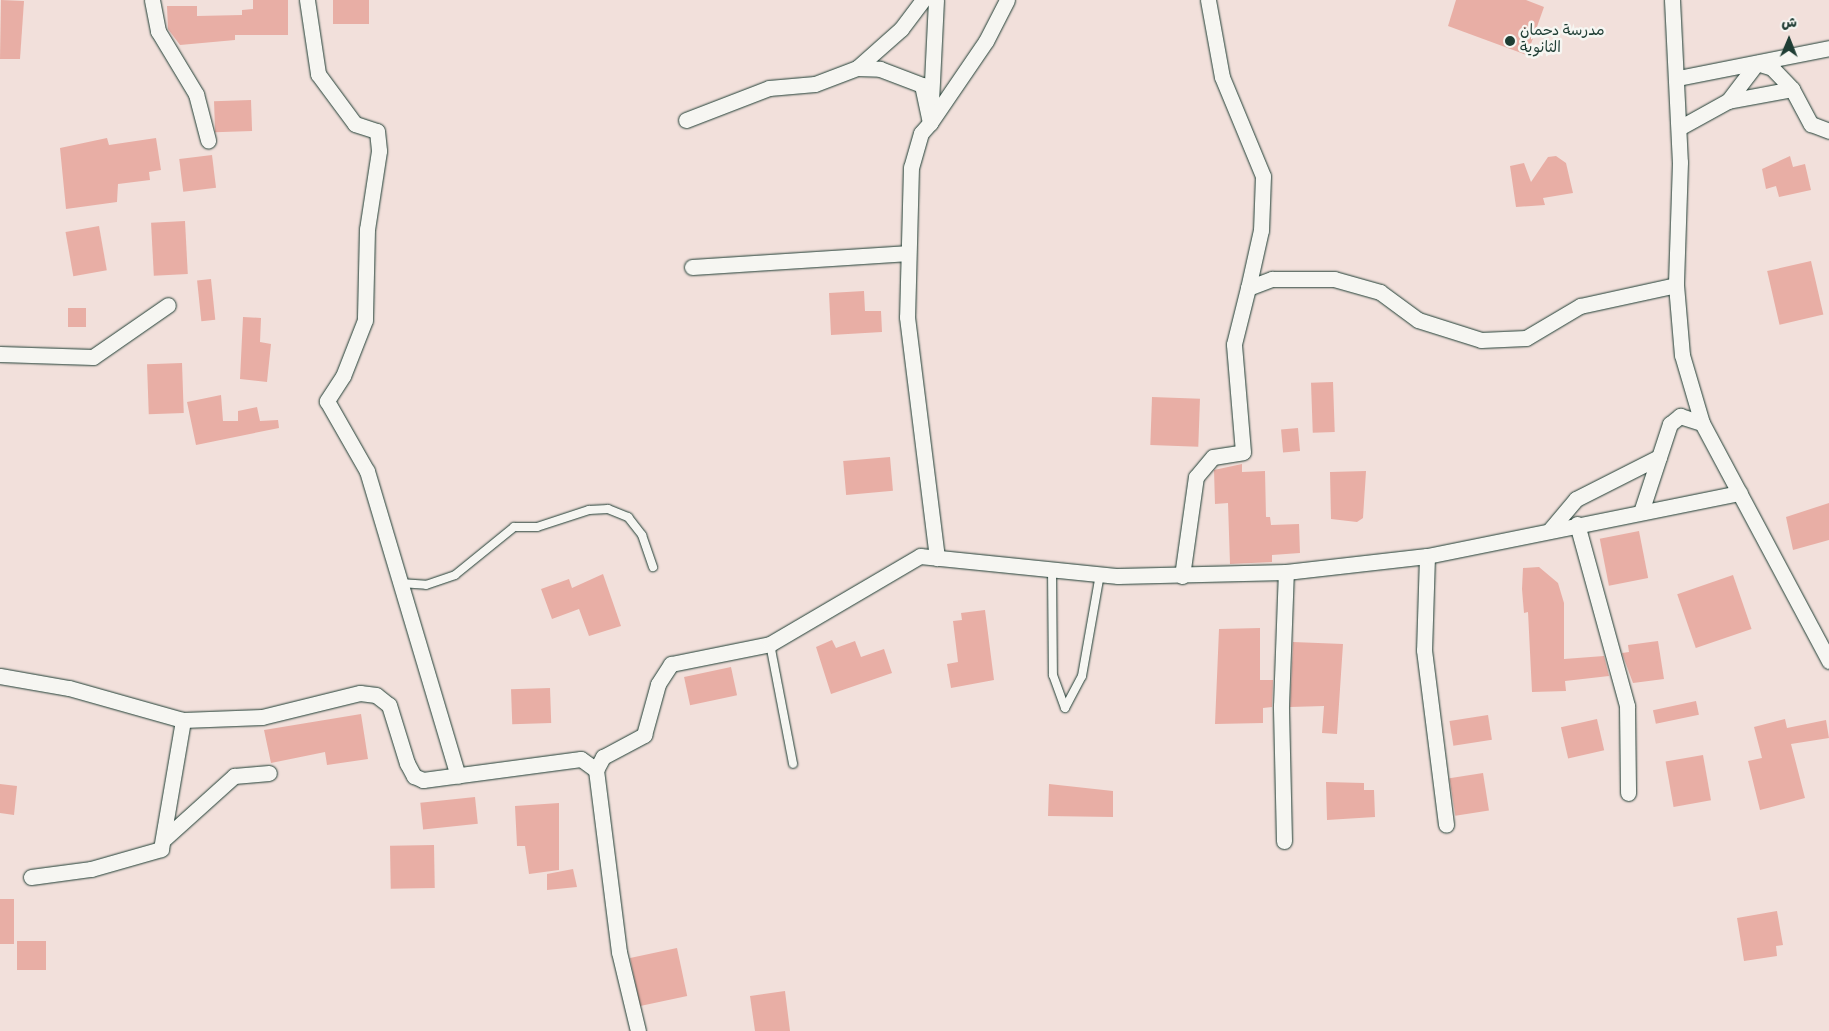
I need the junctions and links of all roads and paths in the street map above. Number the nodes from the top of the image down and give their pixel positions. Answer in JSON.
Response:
{"nodes":[{"id":1,"x":152,"y":0,"type":"edge"},
{"id":2,"x":307,"y":0,"type":"edge"},
{"id":3,"x":923,"y":0,"type":"edge"},
{"id":4,"x":936,"y":0,"type":"edge"},
{"id":5,"x":1007,"y":0,"type":"edge"},
{"id":6,"x":1208,"y":0,"type":"edge"},
{"id":7,"x":1672,"y":0,"type":"edge"},
{"id":8,"x":1829,"y":48,"type":"edge"},
{"id":9,"x":1757,"y":63,"type":"junction"},
{"id":10,"x":858,"y":68,"type":"junction"},
{"id":11,"x":1678,"y":78,"type":"junction"},
{"id":12,"x":1792,"y":88,"type":"junction"},
{"id":13,"x":1728,"y":100,"type":"junction"},
{"id":14,"x":686,"y":120,"type":"dead end"},
{"id":15,"x":930,"y":123,"type":"junction"},
{"id":16,"x":1679,"y":128,"type":"junction"},
{"id":17,"x":1829,"y":131,"type":"edge"},
{"id":18,"x":208,"y":140,"type":"dead end"},
{"id":19,"x":906,"y":253,"type":"junction"},
{"id":20,"x":692,"y":267,"type":"dead end"},
{"id":21,"x":1676,"y":285,"type":"junction"},
{"id":22,"x":1248,"y":288,"type":"junction"},
{"id":23,"x":168,"y":305,"type":"dead end"},
{"id":24,"x":0,"y":354,"type":"edge"},
{"id":25,"x":1702,"y":423,"type":"junction"},
{"id":26,"x":1659,"y":458,"type":"junction"},
{"id":27,"x":1740,"y":493,"type":"junction"},
{"id":28,"x":1640,"y":512,"type":"junction"},
{"id":29,"x":1577,"y":524,"type":"junction"},
{"id":30,"x":1549,"y":531,"type":"junction"},
{"id":31,"x":1427,"y":556,"type":"junction"},
{"id":32,"x":937,"y":558,"type":"junction"},
{"id":33,"x":653,"y":567,"type":"dead end"},
{"id":34,"x":1052,"y":569,"type":"junction"},
{"id":35,"x":1286,"y":572,"type":"junction"},
{"id":36,"x":1100,"y":574,"type":"junction"},
{"id":37,"x":1182,"y":576,"type":"junction"},
{"id":38,"x":400,"y":584,"type":"junction"},
{"id":39,"x":770,"y":644,"type":"junction"},
{"id":40,"x":1829,"y":661,"type":"edge"},
{"id":41,"x":0,"y":676,"type":"edge"},
{"id":42,"x":183,"y":720,"type":"junction"},
{"id":43,"x":793,"y":764,"type":"dead end"},
{"id":44,"x":596,"y":770,"type":"junction"},
{"id":45,"x":269,"y":773,"type":"dead end"},
{"id":46,"x":458,"y":776,"type":"junction"},
{"id":47,"x":1628,"y":793,"type":"dead end"},
{"id":48,"x":1446,"y":825,"type":"dead end"},
{"id":49,"x":163,"y":840,"type":"junction"},
{"id":50,"x":1284,"y":841,"type":"dead end"},
{"id":51,"x":31,"y":877,"type":"dead end"},
{"id":52,"x":638,"y":1031,"type":"edge"}],
"edges":[{"from":1,"to":18,"type":"street"},
{"from":2,"to":38,"type":"street"},
{"from":3,"to":10,"type":"street"},
{"from":4,"to":15,"type":"street"},
{"from":5,"to":15,"type":"street"},
{"from":6,"to":22,"type":"street"},
{"from":7,"to":11,"type":"street"},
{"from":8,"to":9,"type":"street"},
{"from":9,"to":11,"type":"street"},
{"from":9,"to":12,"type":"street"},
{"from":9,"to":13,"type":"street"},
{"from":10,"to":14,"type":"street"},
{"from":10,"to":15,"type":"street"},
{"from":11,"to":16,"type":"street"},
{"from":12,"to":13,"type":"street"},
{"from":12,"to":17,"type":"street"},
{"from":13,"to":16,"type":"street"},
{"from":15,"to":19,"type":"street"},
{"from":16,"to":21,"type":"street"},
{"from":19,"to":20,"type":"street"},
{"from":19,"to":32,"type":"street"},
{"from":21,"to":22,"type":"street"},
{"from":21,"to":25,"type":"street"},
{"from":22,"to":37,"type":"street"},
{"from":23,"to":24,"type":"street"},
{"from":25,"to":26,"type":"street"},
{"from":25,"to":27,"type":"street"},
{"from":26,"to":28,"type":"street"},
{"from":26,"to":30,"type":"street"},
{"from":27,"to":28,"type":"street"},
{"from":27,"to":40,"type":"street"},
{"from":28,"to":29,"type":"street"},
{"from":29,"to":30,"type":"street"},
{"from":29,"to":47,"type":"street"},
{"from":30,"to":31,"type":"street"},
{"from":31,"to":35,"type":"street"},
{"from":31,"to":48,"type":"street"},
{"from":32,"to":34,"type":"street"},
{"from":32,"to":39,"type":"street"},
{"from":33,"to":38,"type":"lane"},
{"from":34,"to":36,"type":"street"},
{"from":34,"to":36,"type":"lane"},
{"from":35,"to":37,"type":"street"},
{"from":35,"to":50,"type":"street"},
{"from":36,"to":37,"type":"street"},
{"from":38,"to":46,"type":"street"},
{"from":39,"to":43,"type":"lane"},
{"from":39,"to":44,"type":"street"},
{"from":41,"to":42,"type":"street"},
{"from":42,"to":46,"type":"street"},
{"from":42,"to":49,"type":"street"},
{"from":44,"to":46,"type":"street"},
{"from":44,"to":52,"type":"street"},
{"from":45,"to":49,"type":"street"},
{"from":49,"to":51,"type":"street"}]}
